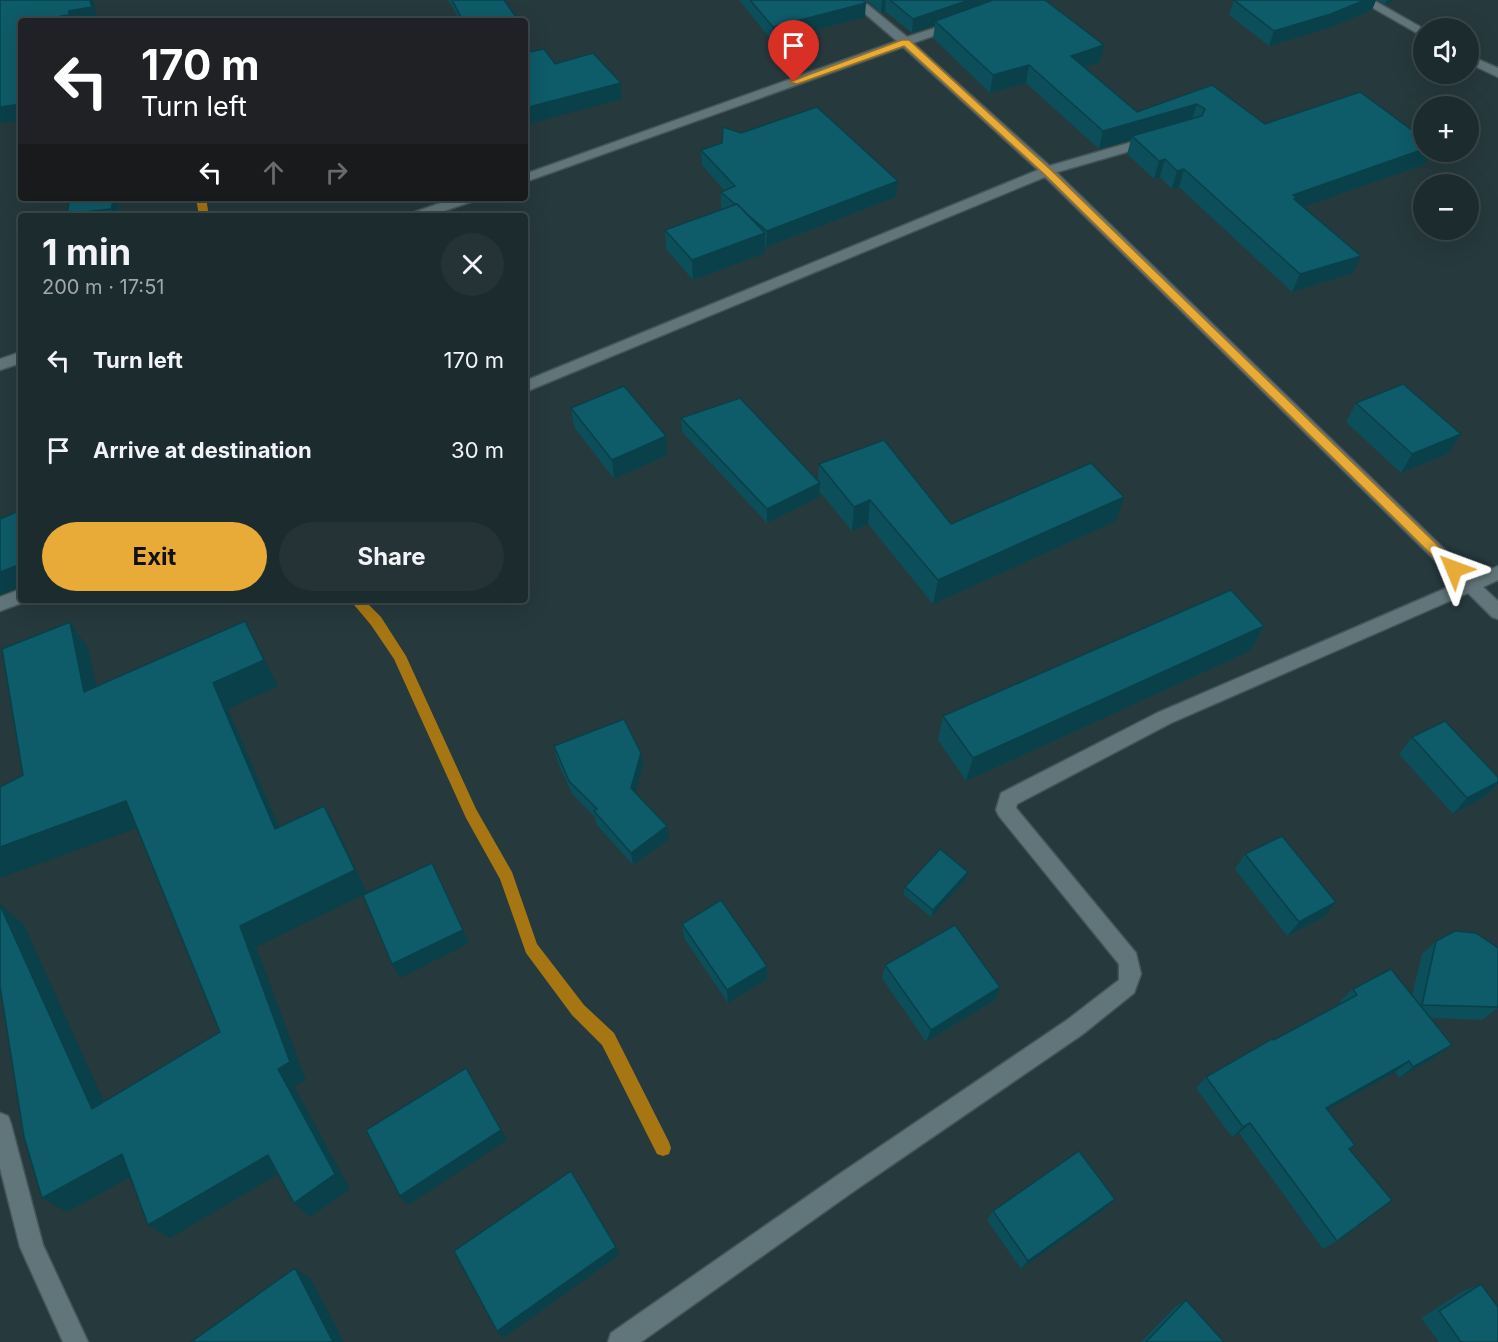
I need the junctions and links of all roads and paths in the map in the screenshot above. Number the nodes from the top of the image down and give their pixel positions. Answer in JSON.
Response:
{"nodes":[{"id":1,"x":855,"y":0,"type":"edge"},
{"id":2,"x":1365,"y":0,"type":"edge"},
{"id":3,"x":971,"y":19,"type":"edge"},
{"id":4,"x":1413,"y":28,"type":"edge"},
{"id":5,"x":905,"y":42,"type":"junction"},
{"id":6,"x":1479,"y":63,"type":"edge"},
{"id":7,"x":1498,"y":73,"type":"edge"},
{"id":8,"x":1169,"y":135,"type":"edge"},
{"id":9,"x":1047,"y":171,"type":"junction"},
{"id":10,"x":528,"y":177,"type":"edge"},
{"id":11,"x":460,"y":201,"type":"edge"},
{"id":12,"x":426,"y":213,"type":"edge"},
{"id":13,"x":18,"y":358,"type":"edge"},
{"id":14,"x":0,"y":365,"type":"edge"},
{"id":15,"x":528,"y":386,"type":"edge"},
{"id":16,"x":1498,"y":573,"type":"edge"},
{"id":17,"x":1471,"y":585,"type":"junction"},
{"id":18,"x":18,"y":597,"type":"edge"},
{"id":19,"x":0,"y":604,"type":"edge"},
{"id":20,"x":1498,"y":612,"type":"edge"},
{"id":21,"x":0,"y":1124,"type":"edge"},
{"id":22,"x":76,"y":1342,"type":"edge"},
{"id":23,"x":620,"y":1342,"type":"edge"}],
"edges":[{"from":1,"to":5,"type":"street"},
{"from":2,"to":4,"type":"street"},
{"from":3,"to":5,"type":"street"},
{"from":5,"to":9,"type":"street"},
{"from":5,"to":10,"type":"street"},
{"from":6,"to":7,"type":"street"},
{"from":8,"to":9,"type":"street"},
{"from":9,"to":15,"type":"street"},
{"from":9,"to":17,"type":"street"},
{"from":11,"to":12,"type":"street"},
{"from":13,"to":14,"type":"street"},
{"from":16,"to":17,"type":"street"},
{"from":17,"to":20,"type":"street"},
{"from":17,"to":23,"type":"street"},
{"from":18,"to":19,"type":"street"},
{"from":21,"to":22,"type":"street"}]}
